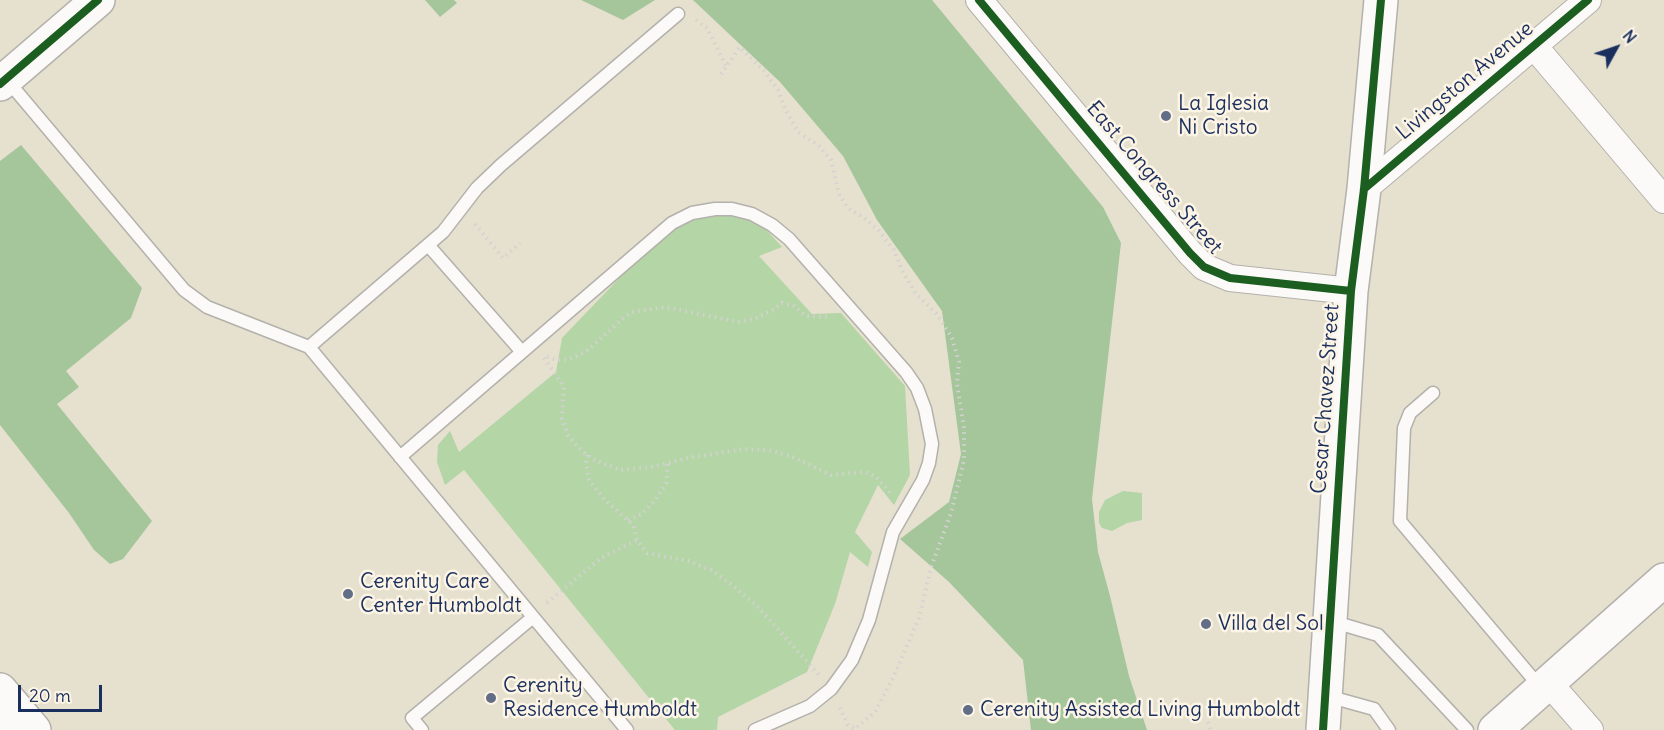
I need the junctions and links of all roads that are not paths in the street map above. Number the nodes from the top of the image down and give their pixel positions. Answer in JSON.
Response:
{"nodes":[{"id":1,"x":98,"y":0,"type":"edge"},
{"id":2,"x":979,"y":0,"type":"edge"},
{"id":3,"x":1381,"y":0,"type":"edge"},
{"id":4,"x":1588,"y":0,"type":"edge"},
{"id":5,"x":678,"y":14,"type":"dead end"},
{"id":6,"x":1534,"y":46,"type":"junction"},
{"id":7,"x":2,"y":78,"type":"edge"},
{"id":8,"x":1364,"y":189,"type":"junction"},
{"id":9,"x":1664,"y":200,"type":"edge"},
{"id":10,"x":428,"y":246,"type":"junction"},
{"id":11,"x":1351,"y":291,"type":"junction"},
{"id":12,"x":309,"y":347,"type":"junction"},
{"id":13,"x":522,"y":352,"type":"junction"},
{"id":14,"x":1433,"y":393,"type":"dead end"},
{"id":15,"x":400,"y":458,"type":"junction"},
{"id":16,"x":1664,"y":580,"type":"edge"},
{"id":17,"x":531,"y":618,"type":"junction"},
{"id":18,"x":1330,"y":621,"type":"junction"},
{"id":19,"x":1545,"y":686,"type":"junction"},
{"id":20,"x":1325,"y":696,"type":"junction"},
{"id":21,"x":422,"y":730,"type":"edge"},
{"id":22,"x":627,"y":730,"type":"edge"},
{"id":23,"x":754,"y":730,"type":"edge"},
{"id":24,"x":1323,"y":730,"type":"edge"},
{"id":25,"x":1389,"y":730,"type":"edge"},
{"id":26,"x":1467,"y":730,"type":"edge"},
{"id":27,"x":1495,"y":730,"type":"edge"},
{"id":28,"x":1590,"y":730,"type":"edge"}],
"edges":[{"from":1,"to":7,"type":"main road"},
{"from":2,"to":11,"type":"street","name":"East Congress Street"},
{"from":3,"to":8,"type":"main road","name":"Cesar Chavez Street"},
{"from":4,"to":6,"type":"street","name":"Livingston Avenue"},
{"from":5,"to":10,"type":"lane"},
{"from":6,"to":8,"type":"street","name":"Livingston Avenue"},
{"from":6,"to":9,"type":"street"},
{"from":7,"to":12,"type":"lane"},
{"from":8,"to":11,"type":"main road","name":"Cesar Chavez Street"},
{"from":10,"to":12,"type":"lane"},
{"from":10,"to":13,"type":"lane"},
{"from":11,"to":18,"type":"main road","name":"Cesar Chavez Street"},
{"from":12,"to":15,"type":"lane"},
{"from":13,"to":15,"type":"lane"},
{"from":13,"to":23,"type":"lane"},
{"from":14,"to":19,"type":"lane"},
{"from":15,"to":17,"type":"lane"},
{"from":16,"to":19,"type":"main road"},
{"from":17,"to":21,"type":"lane"},
{"from":17,"to":22,"type":"lane"},
{"from":18,"to":20,"type":"main road","name":"Cesar Chavez Street"},
{"from":18,"to":26,"type":"lane"},
{"from":19,"to":27,"type":"main road"},
{"from":19,"to":28,"type":"street"},
{"from":20,"to":24,"type":"main road","name":"Cesar Chavez Street"},
{"from":20,"to":25,"type":"lane"}]}
